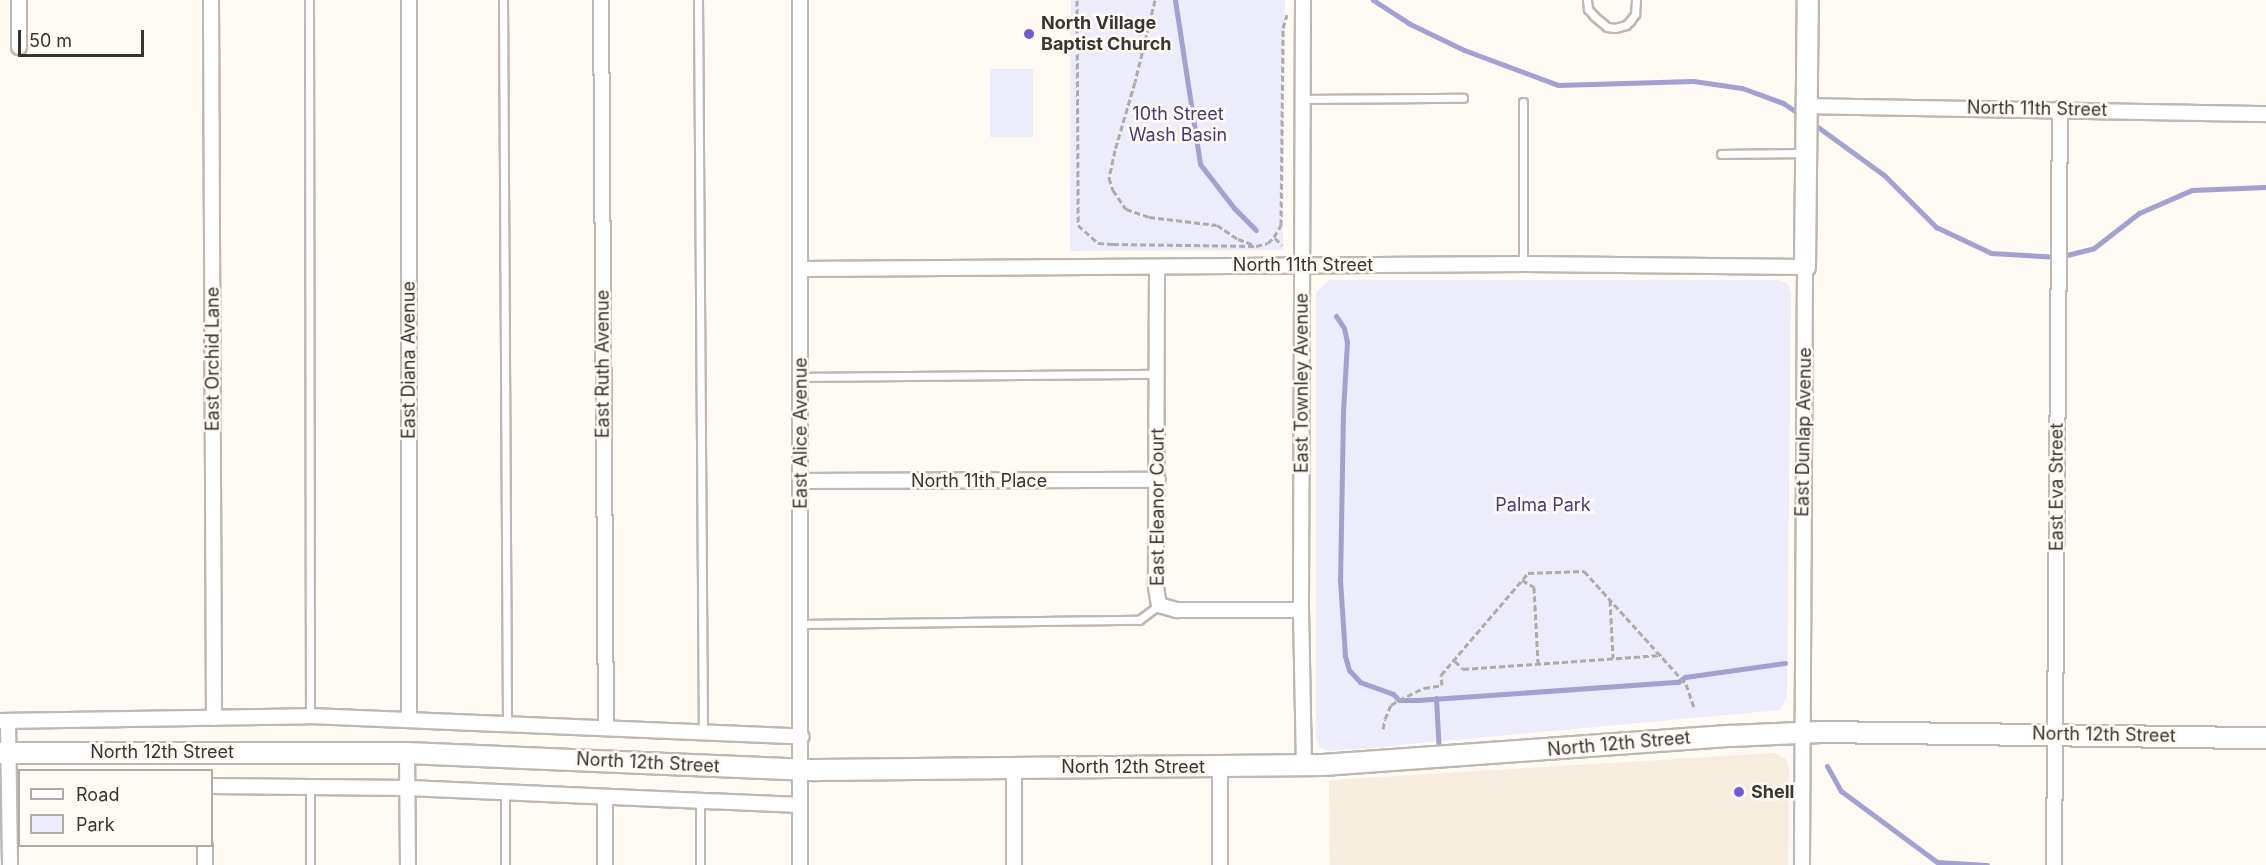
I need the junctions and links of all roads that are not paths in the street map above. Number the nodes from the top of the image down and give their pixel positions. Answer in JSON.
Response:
{"nodes":[{"id":1,"x":19,"y":0,"type":"edge"},
{"id":2,"x":211,"y":0,"type":"edge"},
{"id":3,"x":309,"y":0,"type":"edge"},
{"id":4,"x":409,"y":0,"type":"edge"},
{"id":5,"x":503,"y":0,"type":"edge"},
{"id":6,"x":601,"y":0,"type":"edge"},
{"id":7,"x":698,"y":0,"type":"edge"},
{"id":8,"x":800,"y":0,"type":"edge"},
{"id":9,"x":1303,"y":0,"type":"edge"},
{"id":10,"x":1587,"y":0,"type":"edge"},
{"id":11,"x":1636,"y":0,"type":"edge"},
{"id":12,"x":1808,"y":0,"type":"edge"},
{"id":13,"x":19,"y":47,"type":"dead end"},
{"id":14,"x":1463,"y":98,"type":"dead end"},
{"id":15,"x":1304,"y":99,"type":"junction"},
{"id":16,"x":1523,"y":102,"type":"dead end"},
{"id":17,"x":1808,"y":106,"type":"junction"},
{"id":18,"x":2060,"y":110,"type":"junction"},
{"id":19,"x":2266,"y":114,"type":"edge"},
{"id":20,"x":1807,"y":153,"type":"junction"},
{"id":21,"x":1721,"y":154,"type":"dead end"},
{"id":22,"x":1523,"y":264,"type":"junction"},
{"id":23,"x":1302,"y":265,"type":"junction"},
{"id":24,"x":1156,"y":267,"type":"junction"},
{"id":25,"x":1805,"y":267,"type":"junction"},
{"id":26,"x":800,"y":269,"type":"junction"},
{"id":27,"x":1158,"y":374,"type":"junction"},
{"id":28,"x":800,"y":378,"type":"junction"},
{"id":29,"x":1158,"y":480,"type":"junction"},
{"id":30,"x":801,"y":481,"type":"junction"},
{"id":31,"x":1159,"y":605,"type":"junction"},
{"id":32,"x":1301,"y":610,"type":"junction"},
{"id":33,"x":801,"y":624,"type":"junction"},
{"id":34,"x":310,"y":716,"type":"junction"},
{"id":35,"x":214,"y":717,"type":"junction"},
{"id":36,"x":409,"y":720,"type":"junction"},
{"id":37,"x":4,"y":721,"type":"edge"},
{"id":38,"x":507,"y":724,"type":"junction"},
{"id":39,"x":606,"y":727,"type":"junction"},
{"id":40,"x":703,"y":733,"type":"junction"},
{"id":41,"x":1802,"y":733,"type":"junction"},
{"id":42,"x":2055,"y":734,"type":"junction"},
{"id":43,"x":801,"y":737,"type":"junction"},
{"id":44,"x":2266,"y":738,"type":"edge"},
{"id":45,"x":4,"y":753,"type":"edge"},
{"id":46,"x":407,"y":753,"type":"junction"},
{"id":47,"x":1304,"y":765,"type":"junction"},
{"id":48,"x":1014,"y":767,"type":"junction"},
{"id":49,"x":1220,"y":767,"type":"junction"},
{"id":50,"x":801,"y":770,"type":"junction"},
{"id":51,"x":310,"y":785,"type":"junction"},
{"id":52,"x":213,"y":786,"type":"edge"},
{"id":53,"x":10,"y":788,"type":"edge"},
{"id":54,"x":408,"y":788,"type":"junction"},
{"id":55,"x":505,"y":792,"type":"junction"},
{"id":56,"x":604,"y":796,"type":"junction"},
{"id":57,"x":700,"y":800,"type":"junction"},
{"id":58,"x":800,"y":805,"type":"junction"},
{"id":59,"x":205,"y":847,"type":"edge"},
{"id":60,"x":10,"y":865,"type":"edge"},
{"id":61,"x":206,"y":865,"type":"edge"},
{"id":62,"x":310,"y":865,"type":"edge"},
{"id":63,"x":408,"y":865,"type":"edge"},
{"id":64,"x":505,"y":865,"type":"edge"},
{"id":65,"x":605,"y":865,"type":"edge"},
{"id":66,"x":700,"y":865,"type":"edge"},
{"id":67,"x":800,"y":865,"type":"edge"},
{"id":68,"x":1014,"y":865,"type":"edge"},
{"id":69,"x":1220,"y":865,"type":"edge"},
{"id":70,"x":1802,"y":865,"type":"edge"},
{"id":71,"x":2054,"y":865,"type":"edge"}],
"edges":[{"from":1,"to":13,"type":"street"},
{"from":2,"to":35,"type":"street","name":"East Orchid Lane"},
{"from":3,"to":34,"type":"lane"},
{"from":4,"to":36,"type":"street","name":"East Diana Avenue"},
{"from":5,"to":38,"type":"lane"},
{"from":6,"to":39,"type":"street","name":"East Ruth Avenue"},
{"from":7,"to":40,"type":"lane"},
{"from":8,"to":26,"type":"street","name":"East Alice Avenue"},
{"from":9,"to":15,"type":"street","name":"East Townley Avenue"},
{"from":10,"to":11,"type":"lane"},
{"from":12,"to":17,"type":"street","name":"East Dunlap Avenue"},
{"from":14,"to":15,"type":"lane"},
{"from":15,"to":23,"type":"street","name":"East Townley Avenue"},
{"from":16,"to":22,"type":"lane"},
{"from":17,"to":18,"type":"street","name":"North 11th Street"},
{"from":17,"to":20,"type":"street","name":"East Dunlap Avenue"},
{"from":18,"to":19,"type":"street","name":"North 11th Street"},
{"from":18,"to":42,"type":"street","name":"East Eva Street"},
{"from":20,"to":21,"type":"lane"},
{"from":20,"to":25,"type":"street","name":"East Dunlap Avenue"},
{"from":22,"to":23,"type":"street","name":"North 11th Street"},
{"from":22,"to":25,"type":"street","name":"North 11th Street"},
{"from":23,"to":24,"type":"street","name":"North 11th Street"},
{"from":23,"to":32,"type":"street","name":"East Townley Avenue"},
{"from":24,"to":26,"type":"street","name":"North 11th Street"},
{"from":24,"to":27,"type":"street","name":"East Eleanor Court"},
{"from":25,"to":41,"type":"street","name":"East Dunlap Avenue"},
{"from":26,"to":28,"type":"street","name":"East Alice Avenue"},
{"from":27,"to":28,"type":"lane"},
{"from":27,"to":29,"type":"street","name":"East Eleanor Court"},
{"from":28,"to":30,"type":"street","name":"East Alice Avenue"},
{"from":29,"to":30,"type":"street","name":"North 11th Place"},
{"from":29,"to":31,"type":"street","name":"East Eleanor Court"},
{"from":30,"to":33,"type":"street","name":"East Alice Avenue"},
{"from":31,"to":32,"type":"street","name":"East Eleanor Court"},
{"from":31,"to":33,"type":"lane"},
{"from":32,"to":47,"type":"street","name":"East Townley Avenue"},
{"from":33,"to":43,"type":"street","name":"East Alice Avenue"},
{"from":34,"to":35,"type":"street","name":"North 12th Street"},
{"from":34,"to":36,"type":"street","name":"North 12th Street"},
{"from":35,"to":37,"type":"street","name":"North 12th Street"},
{"from":36,"to":38,"type":"street","name":"North 12th Street"},
{"from":37,"to":45,"type":"street"},
{"from":38,"to":39,"type":"street","name":"North 12th Street"},
{"from":39,"to":40,"type":"street","name":"North 12th Street"},
{"from":40,"to":43,"type":"street","name":"North 12th Street"},
{"from":41,"to":42,"type":"street","name":"North 12th Street"},
{"from":41,"to":47,"type":"street","name":"North 12th Street"},
{"from":41,"to":70,"type":"street","name":"East Dunlap Avenue"},
{"from":42,"to":44,"type":"street","name":"North 12th Street"},
{"from":42,"to":71,"type":"street","name":"East Eva Street"},
{"from":43,"to":50,"type":"street","name":"East Alice Avenue"},
{"from":45,"to":46,"type":"street","name":"North 12th Street"},
{"from":45,"to":53,"type":"street"},
{"from":46,"to":50,"type":"street","name":"North 12th Street"},
{"from":46,"to":54,"type":"street"},
{"from":47,"to":49,"type":"street","name":"North 12th Street"},
{"from":48,"to":49,"type":"street","name":"North 12th Street"},
{"from":48,"to":50,"type":"street","name":"North 12th Street"},
{"from":48,"to":68,"type":"street"},
{"from":49,"to":69,"type":"street"},
{"from":50,"to":58,"type":"street","name":"East Alice Avenue"},
{"from":51,"to":52,"type":"street","name":"North 12th Street"},
{"from":51,"to":54,"type":"street","name":"North 12th Street"},
{"from":51,"to":62,"type":"lane"},
{"from":53,"to":60,"type":"street"},
{"from":54,"to":55,"type":"street","name":"North 12th Street"},
{"from":54,"to":63,"type":"street"},
{"from":55,"to":56,"type":"street","name":"North 12th Street"},
{"from":55,"to":64,"type":"lane"},
{"from":56,"to":57,"type":"street","name":"North 12th Street"},
{"from":56,"to":65,"type":"street"},
{"from":57,"to":58,"type":"street","name":"North 12th Street"},
{"from":57,"to":66,"type":"lane"},
{"from":58,"to":67,"type":"street","name":"East Alice Avenue"},
{"from":59,"to":61,"type":"street"}]}
